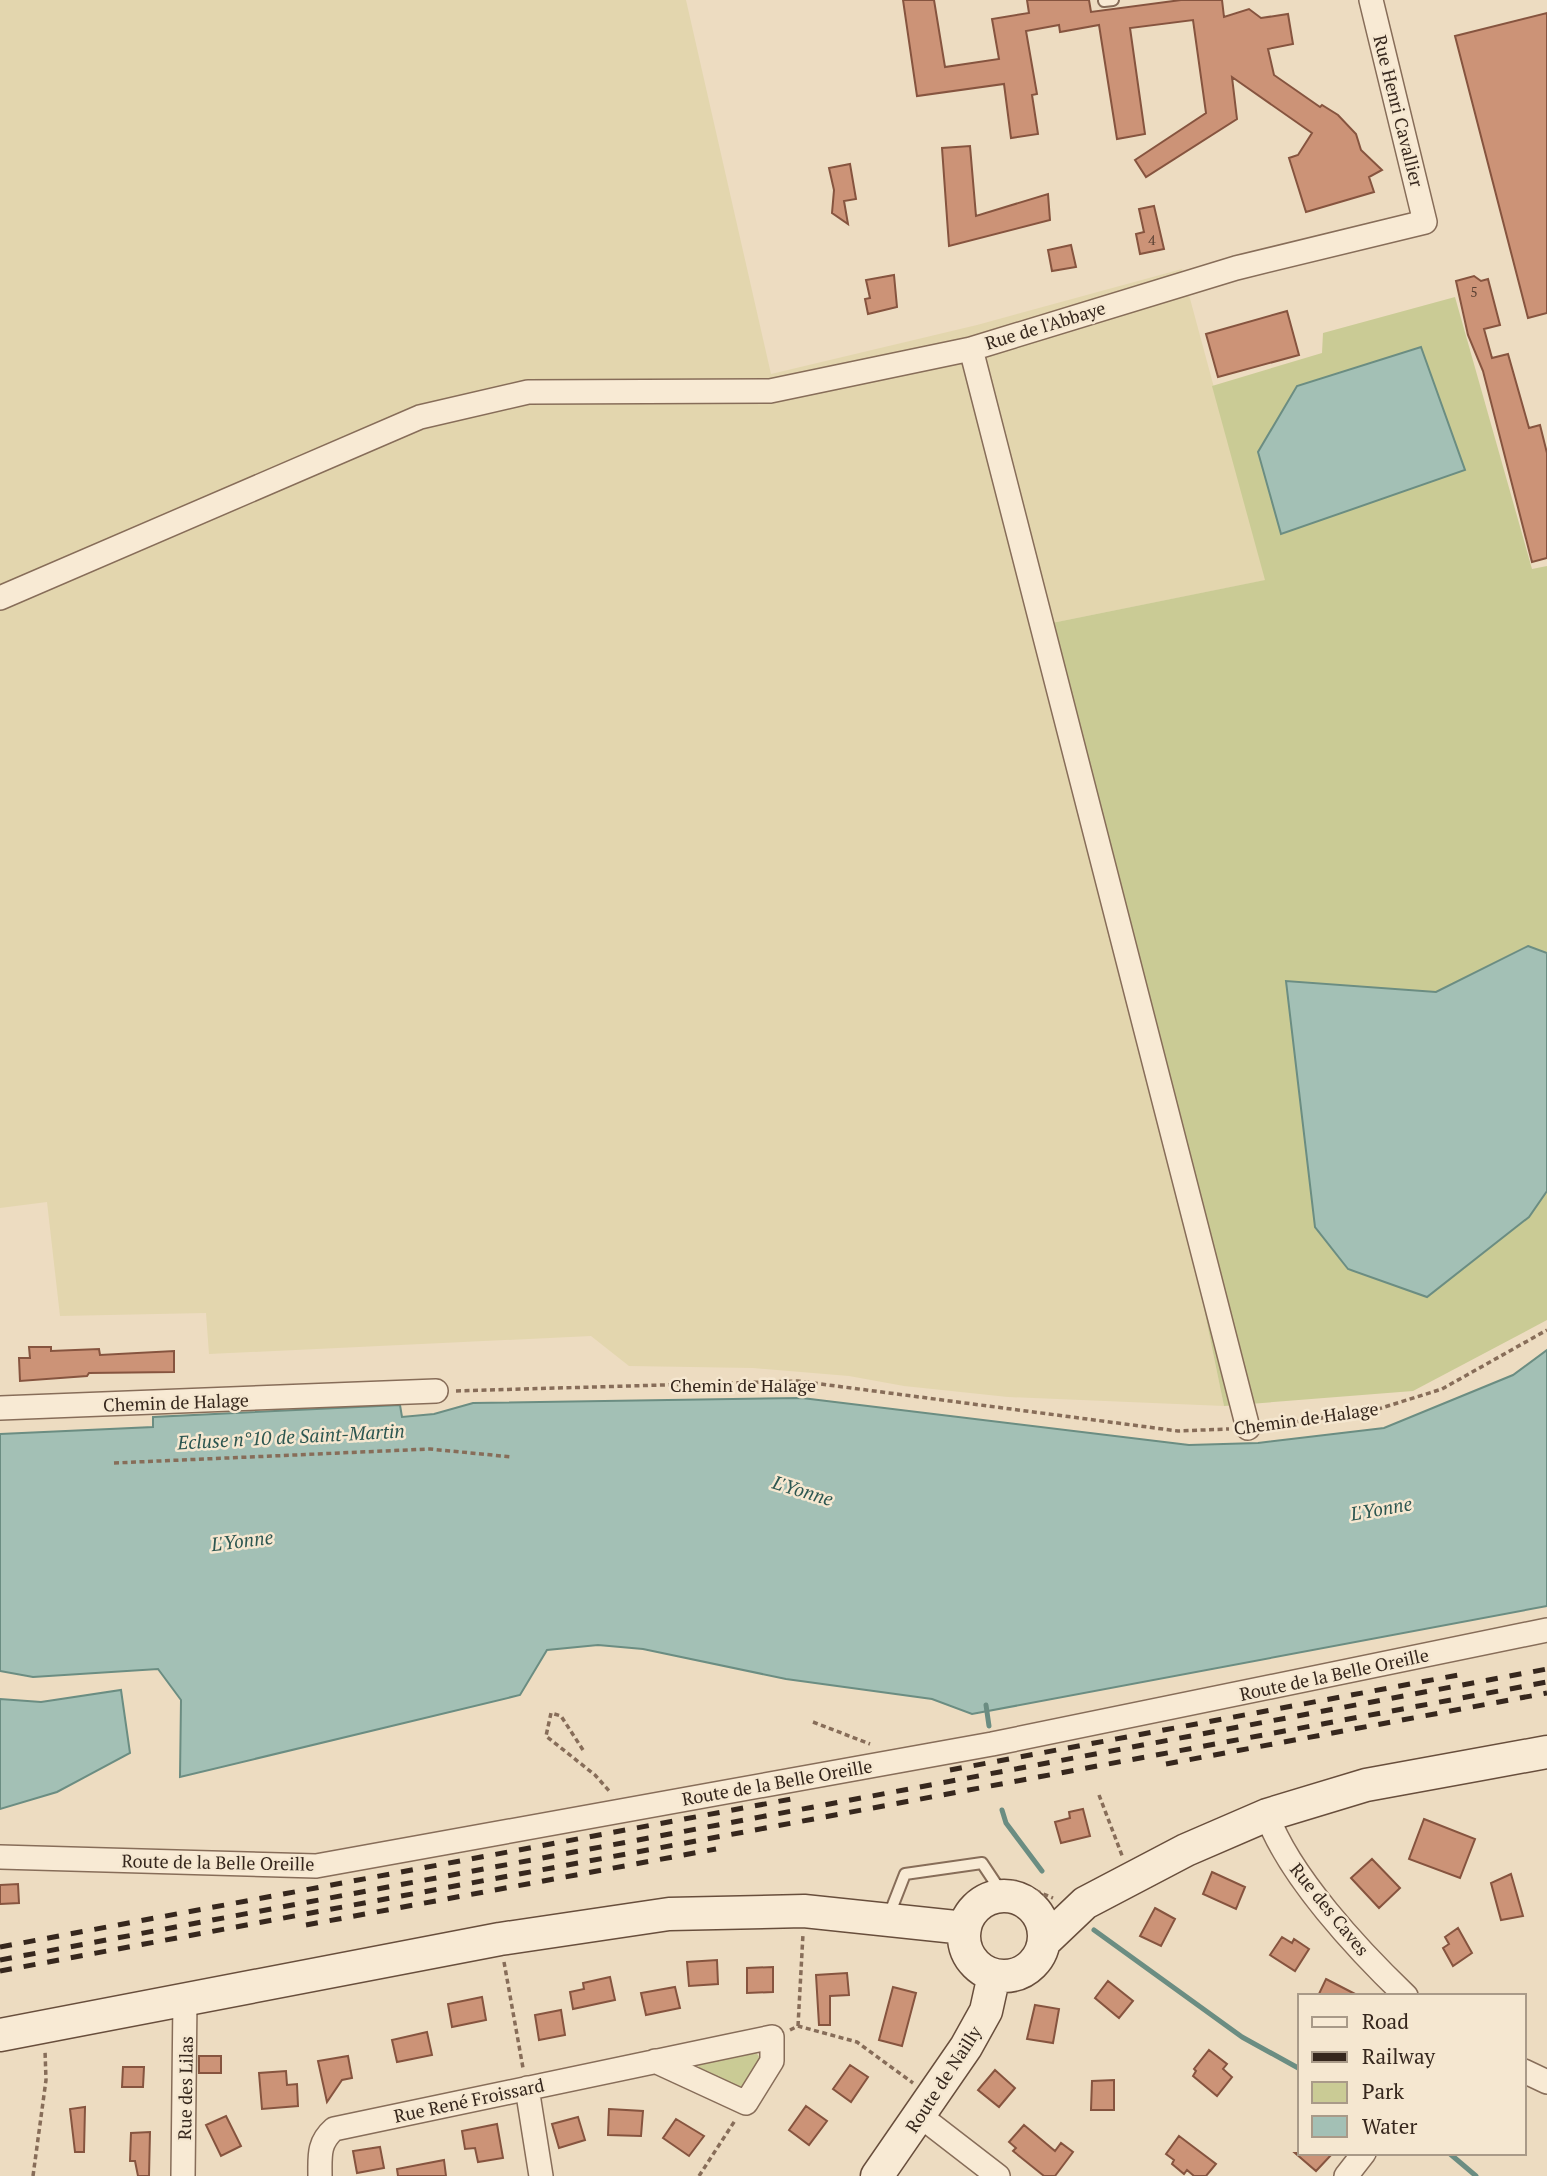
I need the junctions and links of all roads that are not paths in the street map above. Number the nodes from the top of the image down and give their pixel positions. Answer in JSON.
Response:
{"nodes":[{"id":1,"x":1371,"y":0,"type":"edge"},
{"id":2,"x":1424,"y":222,"type":"joint"},
{"id":3,"x":971,"y":349,"type":"junction"},
{"id":4,"x":0,"y":598,"type":"edge"},
{"id":5,"x":436,"y":1391,"type":"road end"},
{"id":6,"x":0,"y":1408,"type":"edge"},
{"id":7,"x":1248,"y":1428,"type":"road end"},
{"id":8,"x":1547,"y":1630,"type":"edge"},
{"id":9,"x":1547,"y":1752,"type":"edge"},
{"id":10,"x":1266,"y":1815,"type":"junction"},
{"id":11,"x":0,"y":1857,"type":"edge"},
{"id":12,"x":1017,"y":1901,"type":"junction"},
{"id":13,"x":1085,"y":1903,"type":"junction"},
{"id":14,"x":887,"y":1918,"type":"junction"},
{"id":15,"x":965,"y":1927,"type":"junction"},
{"id":16,"x":1044,"y":1942,"type":"junction"},
{"id":17,"x":994,"y":1975,"type":"junction"},
{"id":18,"x":1404,"y":1994,"type":"edge"},
{"id":19,"x":185,"y":1999,"type":"junction"},
{"id":20,"x":0,"y":2035,"type":"edge"},
{"id":21,"x":655,"y":2061,"type":"junction"},
{"id":22,"x":1526,"y":2072,"type":"edge"},
{"id":23,"x":1547,"y":2082,"type":"edge"},
{"id":24,"x":527,"y":2088,"type":"junction"},
{"id":25,"x":925,"y":2106,"type":"junction"},
{"id":26,"x":1362,"y":2155,"type":"edge"},
{"id":27,"x":183,"y":2176,"type":"edge"},
{"id":28,"x":320,"y":2176,"type":"edge"},
{"id":29,"x":541,"y":2176,"type":"edge"},
{"id":30,"x":877,"y":2176,"type":"edge"},
{"id":31,"x":998,"y":2176,"type":"edge"},
{"id":32,"x":1346,"y":2176,"type":"edge"}],
"edges":[{"from":1,"to":2,"type":"street","name":"Rue Henri Cavallier"},
{"from":2,"to":3,"type":"street","name":"Rue de l'Abbaye"},
{"from":3,"to":4,"type":"street","name":"Rue de l'Abbaye"},
{"from":3,"to":7,"type":"street"},
{"from":5,"to":6,"type":"street","name":"Chemin de Halage"},
{"from":8,"to":11,"type":"street","name":"Route de la Belle Oreille"},
{"from":9,"to":10,"type":"main road"},
{"from":10,"to":13,"type":"main road"},
{"from":10,"to":18,"type":"street","name":"Rue des Caves"},
{"from":12,"to":13,"type":"main road"},
{"from":12,"to":14,"type":"lane"},
{"from":12,"to":15,"type":"main road"},
{"from":12,"to":16,"type":"main road"},
{"from":13,"to":16,"type":"main road"},
{"from":14,"to":15,"type":"main road"},
{"from":14,"to":19,"type":"main road"},
{"from":15,"to":17,"type":"main road"},
{"from":16,"to":17,"type":"main road"},
{"from":17,"to":25,"type":"main road","name":"Route de Nailly"},
{"from":19,"to":20,"type":"main road"},
{"from":19,"to":27,"type":"street","name":"Rue des Lilas"},
{"from":21,"to":21,"type":"street","name":"Rue René Froissard"},
{"from":21,"to":24,"type":"street","name":"Rue René Froissard"},
{"from":22,"to":23,"type":"street"},
{"from":24,"to":28,"type":"street","name":"Rue René Froissard"},
{"from":24,"to":29,"type":"street"},
{"from":25,"to":30,"type":"main road","name":"Route de Nailly"},
{"from":25,"to":31,"type":"street"},
{"from":26,"to":32,"type":"street"}]}
